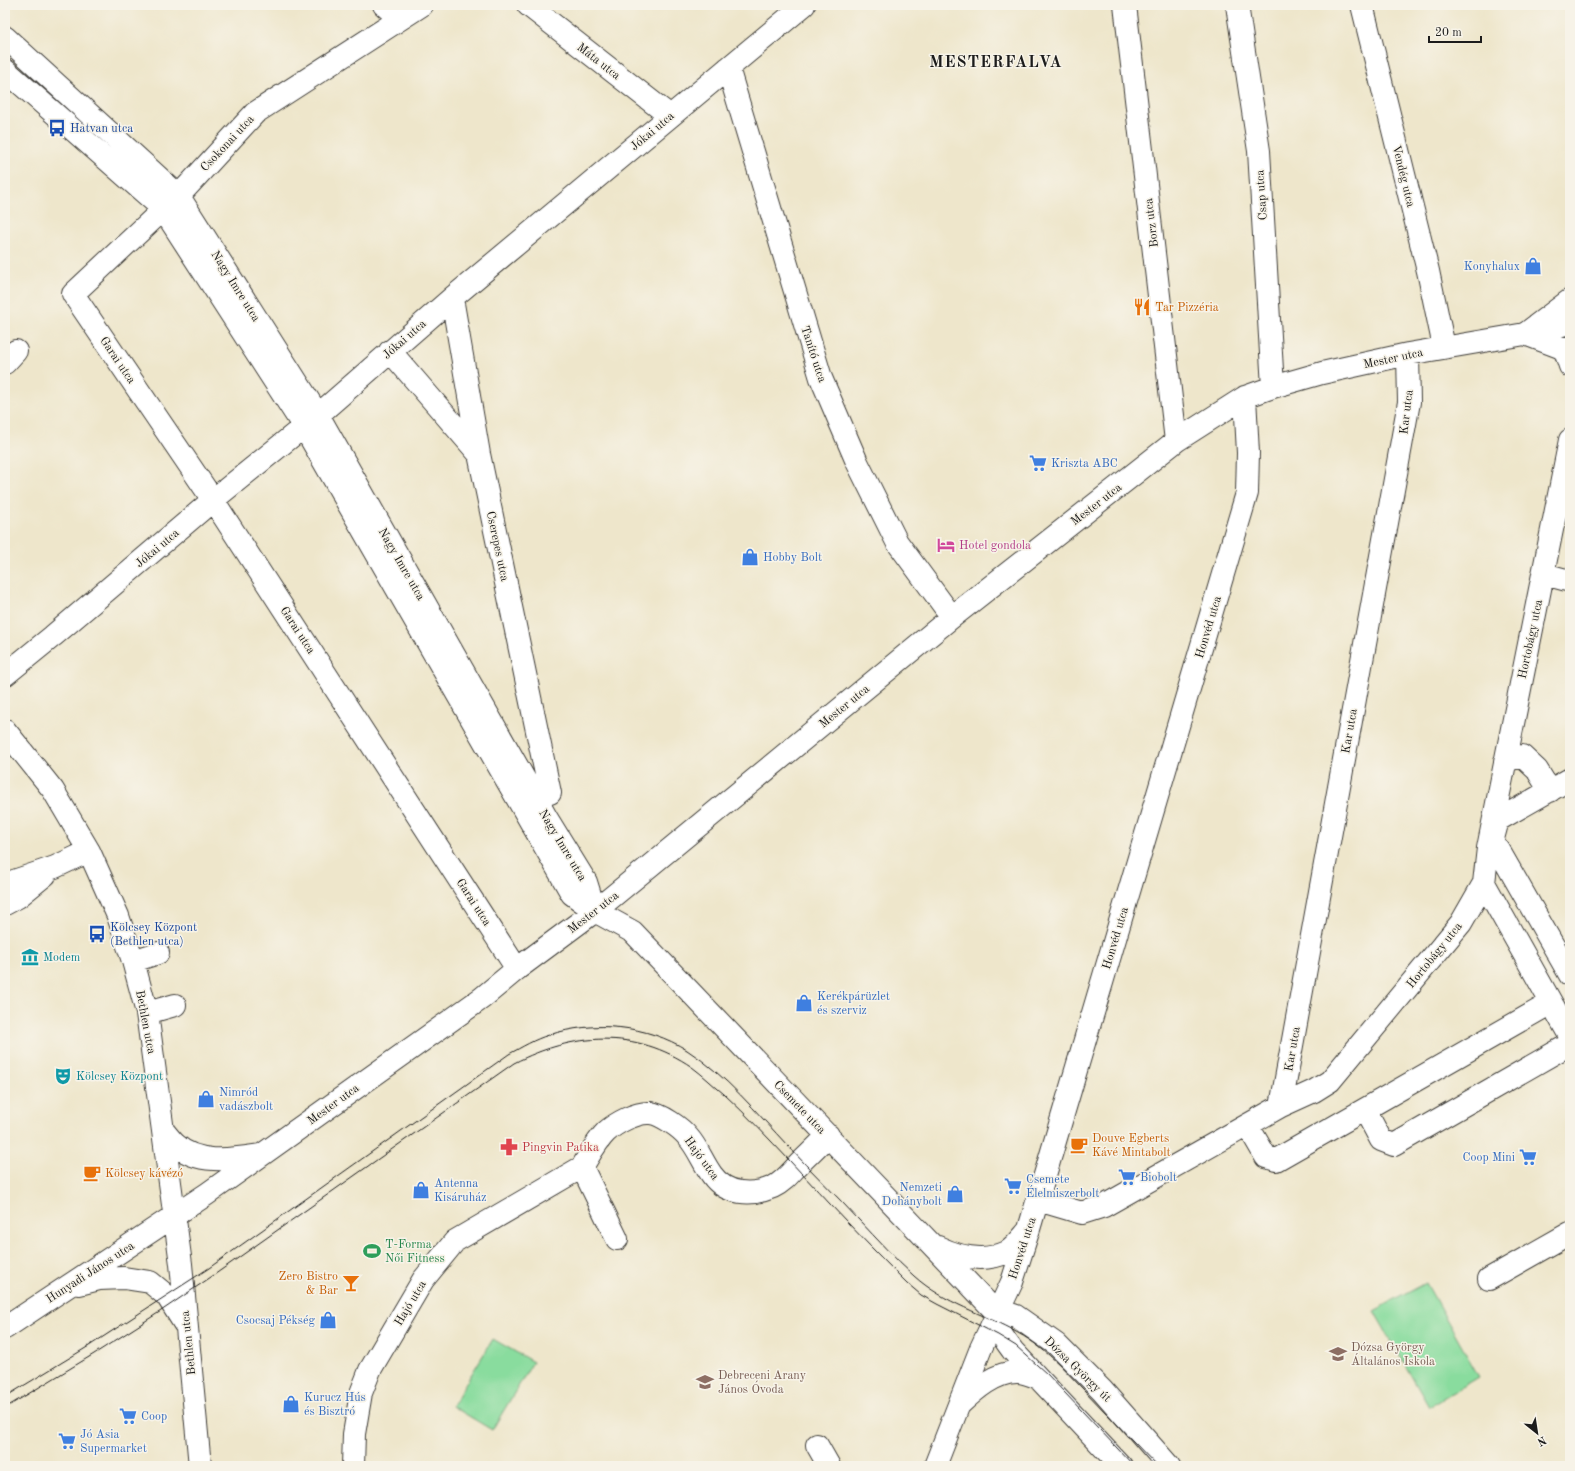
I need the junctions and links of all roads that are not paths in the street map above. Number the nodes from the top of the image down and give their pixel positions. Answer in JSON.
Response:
{"nodes":[{"id":1,"x":422,"y":5,"type":"edge"},
{"id":2,"x":528,"y":5,"type":"edge"},
{"id":3,"x":804,"y":5,"type":"edge"},
{"id":4,"x":1125,"y":5,"type":"edge"},
{"id":5,"x":1237,"y":5,"type":"edge"},
{"id":6,"x":1362,"y":5,"type":"edge"},
{"id":7,"x":392,"y":12,"type":"edge"},
{"id":8,"x":552,"y":12,"type":"edge"},
{"id":9,"x":5,"y":37,"type":"edge"},
{"id":10,"x":728,"y":68,"type":"junction"},
{"id":11,"x":5,"y":70,"type":"edge"},
{"id":12,"x":670,"y":116,"type":"junction"},
{"id":13,"x":170,"y":202,"type":"junction"},
{"id":14,"x":73,"y":294,"type":"joint"},
{"id":15,"x":452,"y":298,"type":"junction"},
{"id":16,"x":1570,"y":300,"type":"edge"},
{"id":17,"x":1570,"y":323,"type":"edge"},
{"id":18,"x":1525,"y":334,"type":"junction"},
{"id":19,"x":1444,"y":347,"type":"junction"},
{"id":20,"x":390,"y":351,"type":"junction"},
{"id":21,"x":1408,"y":354,"type":"junction"},
{"id":22,"x":1568,"y":355,"type":"edge"},
{"id":23,"x":1273,"y":386,"type":"junction"},
{"id":24,"x":1245,"y":398,"type":"junction"},
{"id":25,"x":311,"y":421,"type":"junction"},
{"id":26,"x":1570,"y":440,"type":"edge"},
{"id":27,"x":1176,"y":441,"type":"junction"},
{"id":28,"x":478,"y":454,"type":"junction"},
{"id":29,"x":213,"y":500,"type":"junction"},
{"id":30,"x":1544,"y":574,"type":"junction"},
{"id":31,"x":1570,"y":581,"type":"edge"},
{"id":32,"x":952,"y":617,"type":"junction"},
{"id":33,"x":5,"y":674,"type":"edge"},
{"id":34,"x":5,"y":730,"type":"edge"},
{"id":35,"x":1505,"y":761,"type":"junction"},
{"id":36,"x":1570,"y":779,"type":"edge"},
{"id":37,"x":1550,"y":791,"type":"junction"},
{"id":38,"x":550,"y":793,"type":"dead end"},
{"id":39,"x":1493,"y":834,"type":"junction"},
{"id":40,"x":89,"y":851,"type":"junction"},
{"id":41,"x":55,"y":867,"type":"junction"},
{"id":42,"x":1484,"y":883,"type":"junction"},
{"id":43,"x":5,"y":884,"type":"edge"},
{"id":44,"x":5,"y":904,"type":"edge"},
{"id":45,"x":595,"y":911,"type":"junction"},
{"id":46,"x":158,"y":953,"type":"dead end"},
{"id":47,"x":133,"y":962,"type":"junction"},
{"id":48,"x":517,"y":969,"type":"junction"},
{"id":49,"x":1570,"y":975,"type":"edge"},
{"id":50,"x":1551,"y":1003,"type":"junction"},
{"id":51,"x":175,"y":1005,"type":"dead end"},
{"id":52,"x":147,"y":1013,"type":"junction"},
{"id":53,"x":1570,"y":1036,"type":"edge"},
{"id":54,"x":1570,"y":1044,"type":"edge"},
{"id":55,"x":1281,"y":1106,"type":"junction"},
{"id":56,"x":1365,"y":1110,"type":"junction"},
{"id":57,"x":1248,"y":1126,"type":"junction"},
{"id":58,"x":164,"y":1130,"type":"junction"},
{"id":59,"x":828,"y":1135,"type":"junction"},
{"id":60,"x":262,"y":1155,"type":"junction"},
{"id":61,"x":582,"y":1167,"type":"junction"},
{"id":62,"x":1038,"y":1200,"type":"junction"},
{"id":63,"x":175,"y":1215,"type":"junction"},
{"id":64,"x":1029,"y":1229,"type":"junction"},
{"id":65,"x":1570,"y":1234,"type":"edge"},
{"id":66,"x":617,"y":1239,"type":"dead end"},
{"id":67,"x":931,"y":1244,"type":"junction"},
{"id":68,"x":1489,"y":1279,"type":"dead end"},
{"id":69,"x":70,"y":1286,"type":"junction"},
{"id":70,"x":997,"y":1313,"type":"junction"},
{"id":71,"x":186,"y":1327,"type":"junction"},
{"id":72,"x":5,"y":1328,"type":"edge"},
{"id":73,"x":1038,"y":1378,"type":"junction"},
{"id":74,"x":959,"y":1405,"type":"junction"},
{"id":75,"x":816,"y":1445,"type":"dead end"},
{"id":76,"x":200,"y":1466,"type":"edge"},
{"id":77,"x":353,"y":1466,"type":"edge"},
{"id":78,"x":829,"y":1466,"type":"edge"},
{"id":79,"x":935,"y":1466,"type":"edge"},
{"id":80,"x":1121,"y":1466,"type":"edge"},
{"id":81,"x":1169,"y":1466,"type":"edge"}],
"edges":[{"from":1,"to":7,"type":"street","name":"Csokonai utca"},
{"from":2,"to":8,"type":"street","name":"Máta utca"},
{"from":3,"to":10,"type":"street","name":"Jókai utca"},
{"from":4,"to":27,"type":"street","name":"Borz utca"},
{"from":5,"to":23,"type":"street","name":"Csap utca"},
{"from":6,"to":19,"type":"street","name":"Vendég utca"},
{"from":7,"to":13,"type":"street","name":"Csokonai utca"},
{"from":8,"to":12,"type":"street","name":"Máta utca"},
{"from":9,"to":13,"type":"street","name":"Nagy Imre utca"},
{"from":10,"to":12,"type":"street","name":"Jókai utca"},
{"from":10,"to":32,"type":"street","name":"Tanító utca"},
{"from":11,"to":13,"type":"street","name":"Nagy Imre utca"},
{"from":12,"to":15,"type":"street","name":"Jókai utca"},
{"from":13,"to":14,"type":"street","name":"Csokonai utca"},
{"from":13,"to":25,"type":"street","name":"Nagy Imre utca"},
{"from":14,"to":29,"type":"street","name":"Garai utca"},
{"from":15,"to":20,"type":"street","name":"Jókai utca"},
{"from":15,"to":28,"type":"street","name":"Cserepes utca"},
{"from":16,"to":18,"type":"street"},
{"from":17,"to":18,"type":"street","name":"Mester utca"},
{"from":18,"to":19,"type":"street","name":"Mester utca"},
{"from":18,"to":22,"type":"street"},
{"from":19,"to":21,"type":"street","name":"Mester utca"},
{"from":20,"to":25,"type":"street","name":"Jókai utca"},
{"from":20,"to":28,"type":"street"},
{"from":21,"to":23,"type":"street","name":"Mester utca"},
{"from":21,"to":55,"type":"street","name":"Kar utca"},
{"from":23,"to":24,"type":"street","name":"Mester utca"},
{"from":24,"to":27,"type":"street","name":"Mester utca"},
{"from":24,"to":62,"type":"street","name":"Honvéd utca"},
{"from":25,"to":29,"type":"street","name":"Jókai utca"},
{"from":25,"to":45,"type":"street","name":"Nagy Imre utca"},
{"from":26,"to":30,"type":"street","name":"Hortobágy utca"},
{"from":27,"to":32,"type":"street","name":"Mester utca"},
{"from":28,"to":38,"type":"street","name":"Cserepes utca"},
{"from":29,"to":33,"type":"street","name":"Jókai utca"},
{"from":29,"to":48,"type":"street","name":"Garai utca"},
{"from":30,"to":31,"type":"street"},
{"from":30,"to":35,"type":"street","name":"Hortobágy utca"},
{"from":32,"to":45,"type":"street","name":"Mester utca"},
{"from":34,"to":40,"type":"street","name":"Bethlen utca"},
{"from":35,"to":37,"type":"street"},
{"from":35,"to":39,"type":"street","name":"Hortobágy utca"},
{"from":36,"to":37,"type":"street"},
{"from":37,"to":39,"type":"street"},
{"from":39,"to":42,"type":"street","name":"Hortobágy utca"},
{"from":39,"to":49,"type":"street"},
{"from":40,"to":41,"type":"street"},
{"from":40,"to":47,"type":"street","name":"Bethlen utca"},
{"from":41,"to":43,"type":"street"},
{"from":41,"to":44,"type":"street"},
{"from":42,"to":50,"type":"street"},
{"from":42,"to":55,"type":"street","name":"Hortobágy utca"},
{"from":45,"to":48,"type":"street","name":"Mester utca"},
{"from":45,"to":59,"type":"street","name":"Csemete utca"},
{"from":46,"to":47,"type":"street"},
{"from":47,"to":52,"type":"street","name":"Bethlen utca"},
{"from":48,"to":60,"type":"street","name":"Mester utca"},
{"from":50,"to":53,"type":"street"},
{"from":50,"to":56,"type":"street"},
{"from":51,"to":52,"type":"street"},
{"from":52,"to":58,"type":"street","name":"Bethlen utca"},
{"from":54,"to":56,"type":"street"},
{"from":55,"to":57,"type":"street","name":"Hortobágy utca"},
{"from":56,"to":57,"type":"street"},
{"from":57,"to":62,"type":"street","name":"Hortobágy utca"},
{"from":58,"to":60,"type":"street"},
{"from":58,"to":63,"type":"street","name":"Bethlen utca"},
{"from":59,"to":61,"type":"street","name":"Hajó utca"},
{"from":59,"to":67,"type":"street","name":"Csemete utca"},
{"from":60,"to":63,"type":"street","name":"Mester utca"},
{"from":61,"to":66,"type":"street"},
{"from":61,"to":77,"type":"street","name":"Hajó utca"},
{"from":62,"to":64,"type":"street","name":"Honvéd utca"},
{"from":63,"to":69,"type":"street","name":"Hunyadi János utca"},
{"from":63,"to":71,"type":"street","name":"Bethlen utca"},
{"from":64,"to":67,"type":"street"},
{"from":64,"to":70,"type":"street","name":"Honvéd utca"},
{"from":65,"to":68,"type":"street"},
{"from":67,"to":70,"type":"street","name":"Csemete utca"},
{"from":69,"to":71,"type":"street"},
{"from":69,"to":72,"type":"street","name":"Hunyadi János utca"},
{"from":70,"to":73,"type":"street"},
{"from":70,"to":74,"type":"street","name":"Honvéd utca"},
{"from":70,"to":81,"type":"street","name":"Dózsa György út"},
{"from":71,"to":76,"type":"street","name":"Bethlen utca"},
{"from":73,"to":74,"type":"street"},
{"from":73,"to":80,"type":"street"},
{"from":74,"to":79,"type":"street","name":"Honvéd utca"},
{"from":75,"to":78,"type":"street"}]}
